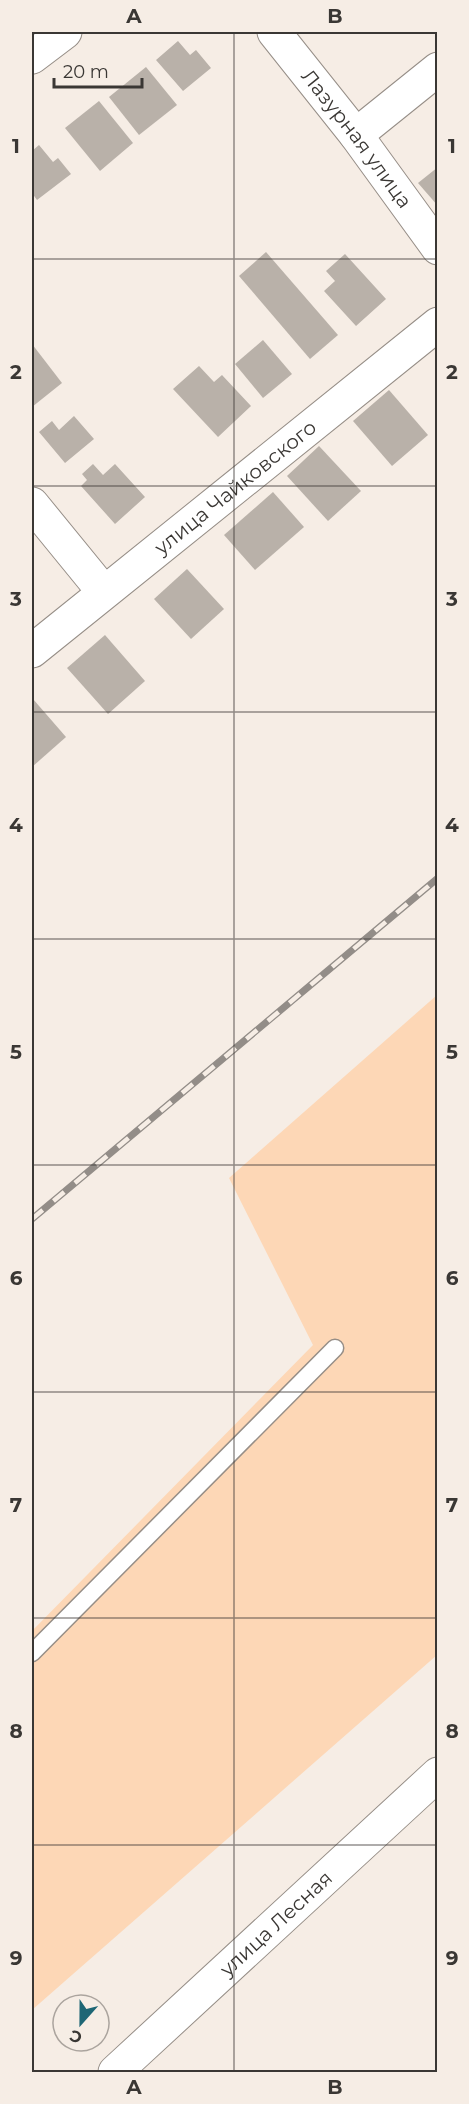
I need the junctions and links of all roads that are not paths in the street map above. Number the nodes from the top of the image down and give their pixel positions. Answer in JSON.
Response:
{"nodes":[{"id":1,"x":65,"y":32,"type":"edge"},
{"id":2,"x":274,"y":32,"type":"edge"},
{"id":3,"x":32,"y":57,"type":"edge"},
{"id":4,"x":438,"y":69,"type":"edge"},
{"id":5,"x":356,"y":135,"type":"junction"},
{"id":6,"x":438,"y":248,"type":"edge"},
{"id":7,"x":438,"y":324,"type":"edge"},
{"id":8,"x":32,"y":504,"type":"edge"},
{"id":9,"x":103,"y":591,"type":"junction"},
{"id":10,"x":32,"y":651,"type":"edge"},
{"id":11,"x":335,"y":1348,"type":"dead end"},
{"id":12,"x":32,"y":1653,"type":"edge"},
{"id":13,"x":438,"y":1774,"type":"edge"},
{"id":14,"x":115,"y":2073,"type":"edge"}],
"edges":[{"from":1,"to":3,"type":"street"},
{"from":2,"to":5,"type":"street","name":"Лазурная улица"},
{"from":4,"to":5,"type":"street"},
{"from":5,"to":6,"type":"street","name":"Лазурная улица"},
{"from":7,"to":9,"type":"street","name":"улица Чайковского"},
{"from":8,"to":9,"type":"street"},
{"from":9,"to":10,"type":"street","name":"улица Чайковского"},
{"from":11,"to":12,"type":"lane"},
{"from":13,"to":14,"type":"street","name":"улица Лесная"}]}
